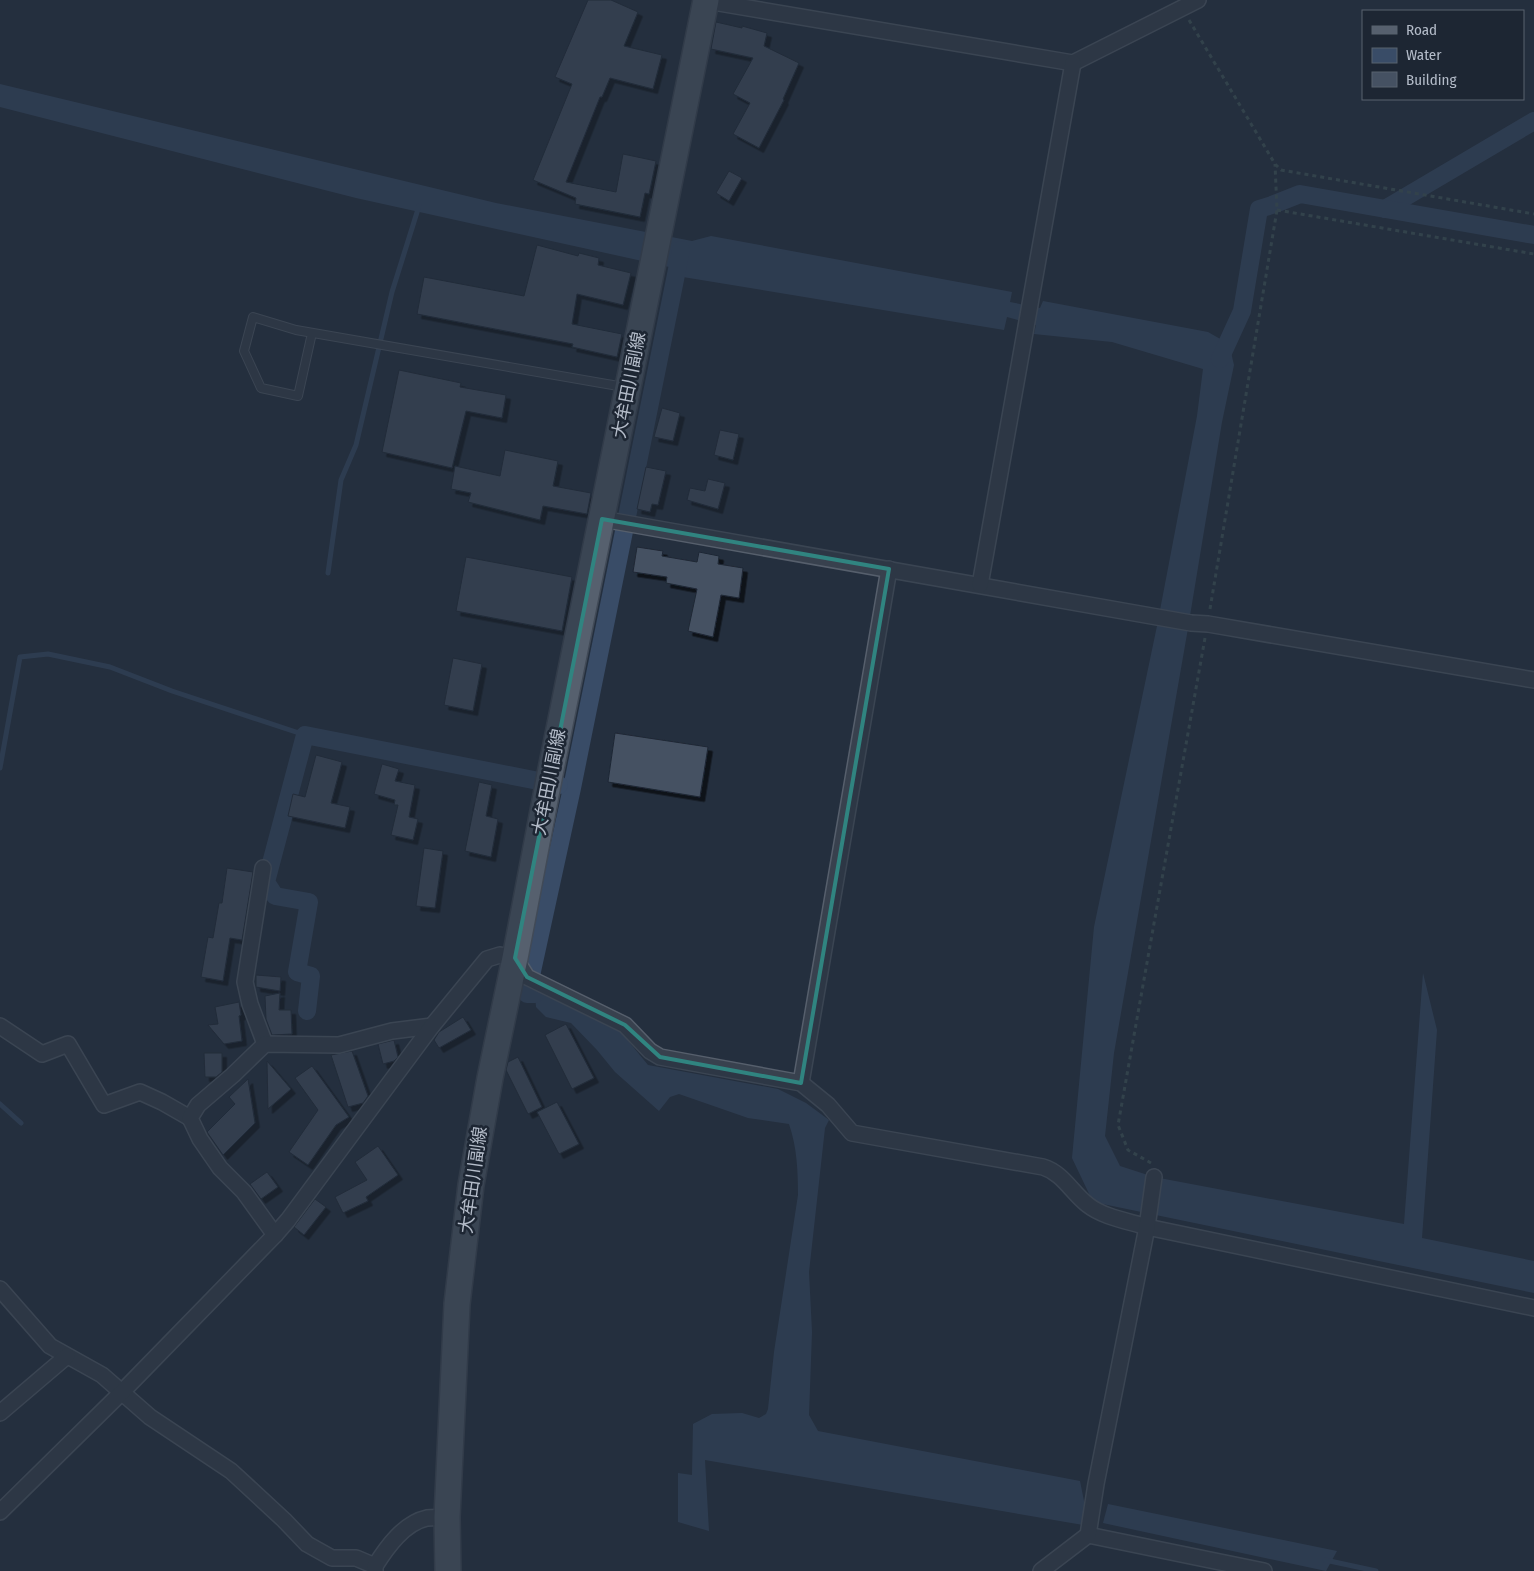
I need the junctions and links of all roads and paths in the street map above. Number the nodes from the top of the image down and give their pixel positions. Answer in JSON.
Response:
{"nodes":[{"id":1,"x":1198,"y":0,"type":"edge"},
{"id":2,"x":704,"y":1,"type":"edge"},
{"id":3,"x":1183,"y":9,"type":"junction"},
{"id":4,"x":1073,"y":63,"type":"junction"},
{"id":5,"x":1274,"y":164,"type":"junction"},
{"id":6,"x":1277,"y":210,"type":"junction"},
{"id":7,"x":1534,"y":214,"type":"edge"},
{"id":8,"x":1534,"y":254,"type":"edge"},
{"id":9,"x":312,"y":333,"type":"junction"},
{"id":10,"x":628,"y":388,"type":"junction"},
{"id":11,"x":602,"y":519,"type":"junction"},
{"id":12,"x":889,"y":569,"type":"junction"},
{"id":13,"x":980,"y":585,"type":"junction"},
{"id":14,"x":1208,"y":624,"type":"junction"},
{"id":15,"x":1534,"y":680,"type":"edge"},
{"id":16,"x":263,"y":868,"type":"dead end"},
{"id":17,"x":521,"y":968,"type":"junction"},
{"id":18,"x":0,"y":1026,"type":"edge"},
{"id":19,"x":432,"y":1026,"type":"junction"},
{"id":20,"x":265,"y":1044,"type":"junction"},
{"id":21,"x":801,"y":1084,"type":"junction"},
{"id":22,"x":190,"y":1118,"type":"junction"},
{"id":23,"x":1154,"y":1178,"type":"joint"},
{"id":24,"x":1148,"y":1219,"type":"junction"},
{"id":25,"x":274,"y":1235,"type":"junction"},
{"id":26,"x":0,"y":1289,"type":"edge"},
{"id":27,"x":1534,"y":1308,"type":"edge"},
{"id":28,"x":67,"y":1356,"type":"junction"},
{"id":29,"x":121,"y":1393,"type":"junction"},
{"id":30,"x":0,"y":1413,"type":"edge"},
{"id":31,"x":0,"y":1512,"type":"edge"},
{"id":32,"x":448,"y":1517,"type":"junction"},
{"id":33,"x":1088,"y":1531,"type":"junction"},
{"id":34,"x":375,"y":1568,"type":"edge"},
{"id":35,"x":448,"y":1571,"type":"edge"},
{"id":36,"x":1042,"y":1571,"type":"edge"},
{"id":37,"x":1264,"y":1571,"type":"edge"}],
"edges":[{"from":1,"to":3,"type":"street"},
{"from":2,"to":4,"type":"street"},
{"from":2,"to":10,"type":"main road","name":"大牟田川副線"},
{"from":3,"to":4,"type":"street"},
{"from":3,"to":5,"type":"path"},
{"from":4,"to":13,"type":"street"},
{"from":5,"to":6,"type":"path"},
{"from":5,"to":7,"type":"path"},
{"from":6,"to":8,"type":"path"},
{"from":6,"to":14,"type":"path"},
{"from":9,"to":9,"type":"lane"},
{"from":9,"to":10,"type":"lane"},
{"from":10,"to":11,"type":"main road","name":"大牟田川副線"},
{"from":11,"to":12,"type":"street"},
{"from":11,"to":17,"type":"main road","name":"大牟田川副線"},
{"from":12,"to":13,"type":"street"},
{"from":12,"to":21,"type":"street"},
{"from":13,"to":14,"type":"street"},
{"from":14,"to":15,"type":"street"},
{"from":14,"to":23,"type":"path"},
{"from":16,"to":20,"type":"street"},
{"from":17,"to":19,"type":"street"},
{"from":17,"to":21,"type":"street"},
{"from":17,"to":32,"type":"main road","name":"大牟田川副線"},
{"from":18,"to":22,"type":"street"},
{"from":19,"to":20,"type":"street"},
{"from":19,"to":25,"type":"street"},
{"from":20,"to":22,"type":"street"},
{"from":21,"to":24,"type":"street"},
{"from":22,"to":25,"type":"street"},
{"from":23,"to":24,"type":"street"},
{"from":24,"to":27,"type":"street"},
{"from":24,"to":33,"type":"street"},
{"from":25,"to":29,"type":"street"},
{"from":26,"to":28,"type":"street"},
{"from":28,"to":29,"type":"street"},
{"from":28,"to":30,"type":"street"},
{"from":29,"to":31,"type":"street"},
{"from":29,"to":34,"type":"street"},
{"from":32,"to":34,"type":"street"},
{"from":32,"to":35,"type":"main road","name":"大牟田川副線"},
{"from":33,"to":36,"type":"street"},
{"from":33,"to":37,"type":"street"}]}
